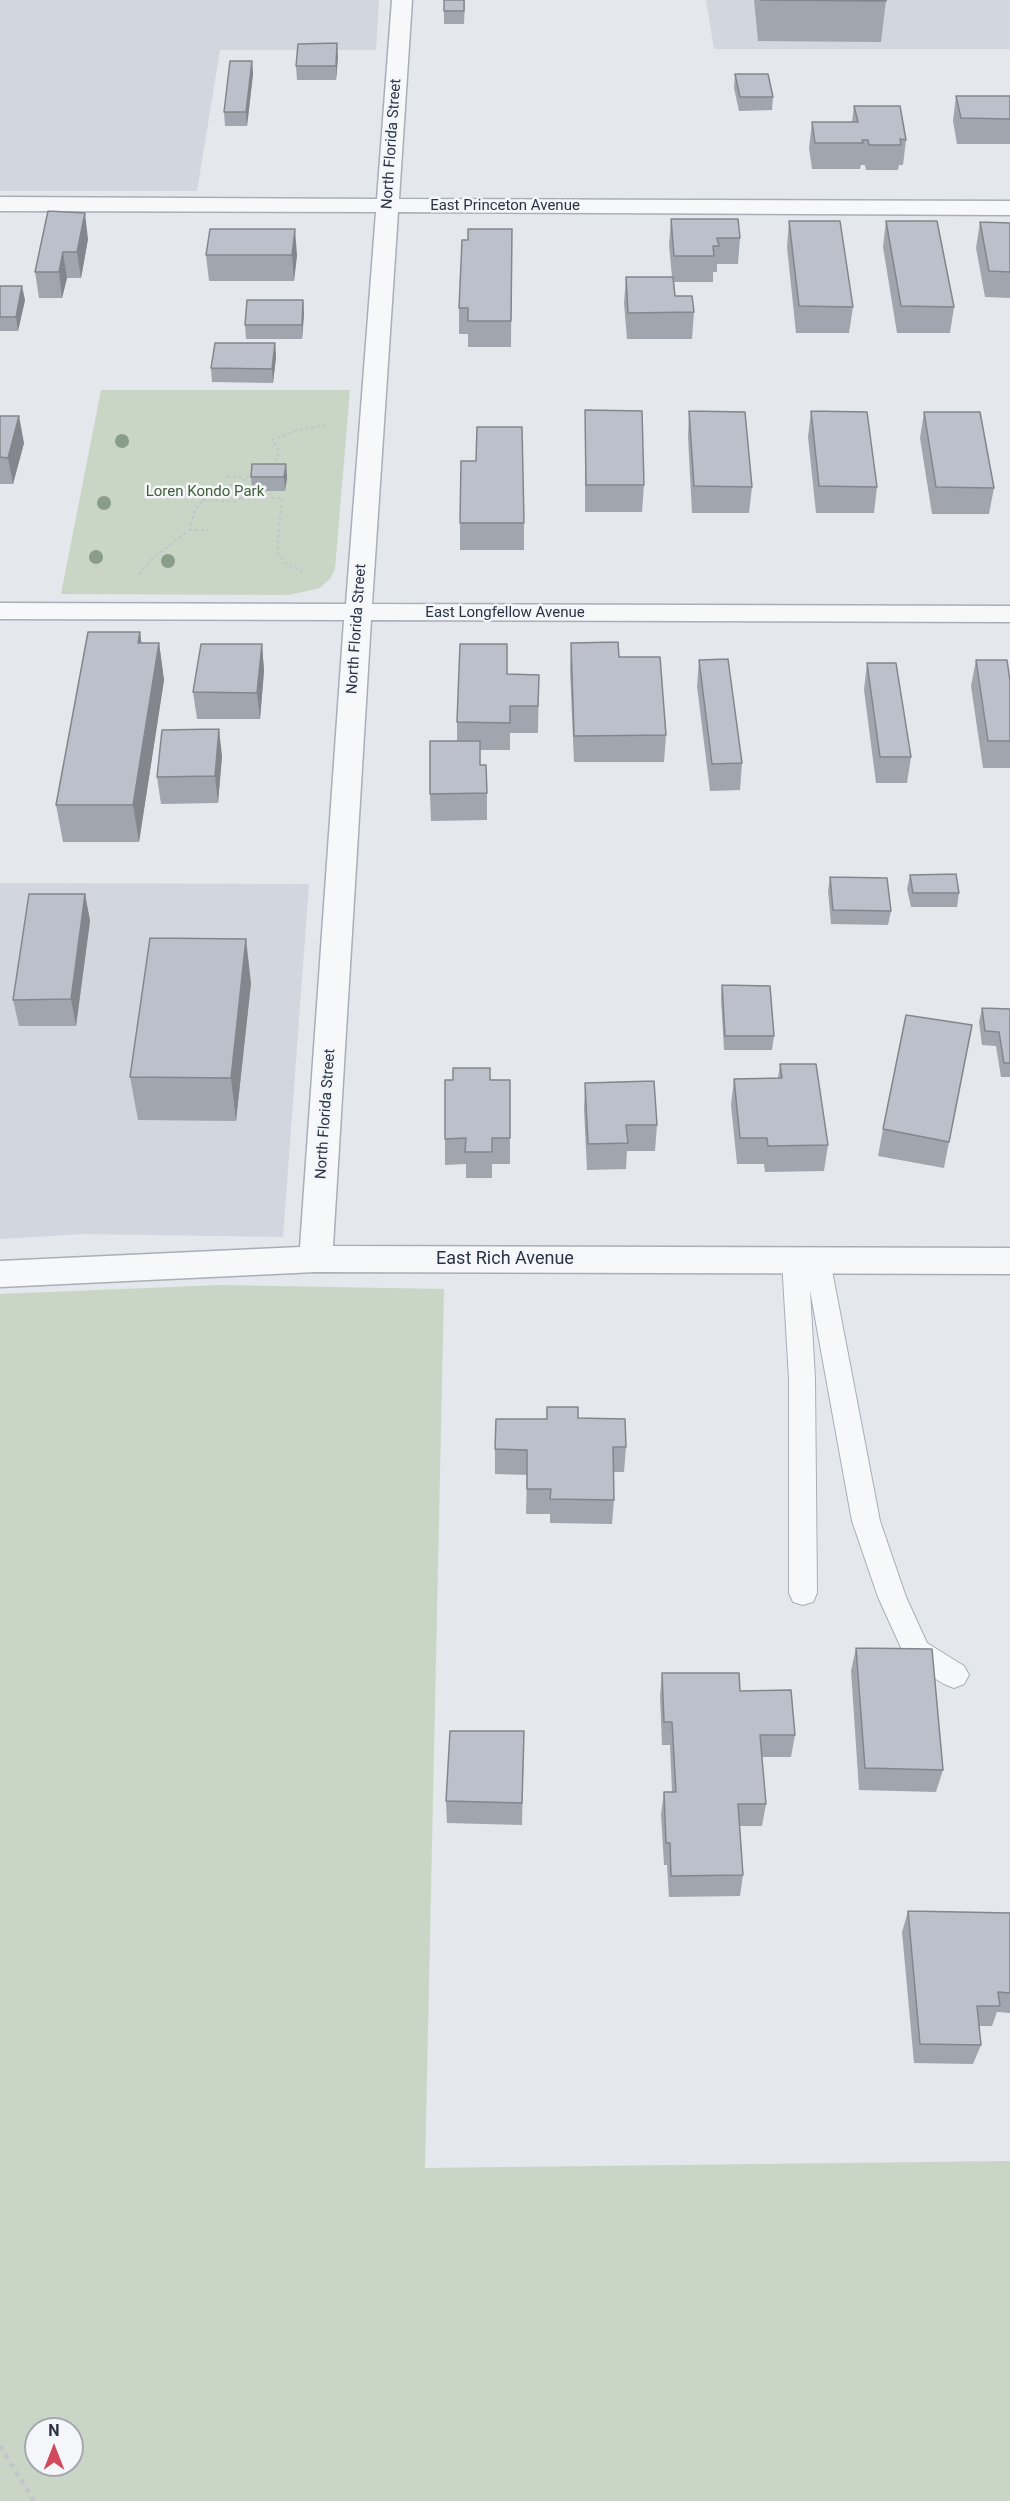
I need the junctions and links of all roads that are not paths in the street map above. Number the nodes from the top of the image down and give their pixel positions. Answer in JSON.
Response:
{"nodes":[{"id":1,"x":402,"y":0,"type":"edge"},
{"id":2,"x":0,"y":204,"type":"edge"},
{"id":3,"x":387,"y":206,"type":"junction"},
{"id":4,"x":1010,"y":208,"type":"edge"},
{"id":5,"x":0,"y":611,"type":"edge"},
{"id":6,"x":358,"y":613,"type":"junction"},
{"id":7,"x":1010,"y":614,"type":"edge"},
{"id":8,"x":316,"y":1259,"type":"junction"},
{"id":9,"x":806,"y":1260,"type":"junction"},
{"id":10,"x":1010,"y":1261,"type":"edge"},
{"id":11,"x":0,"y":1274,"type":"edge"},
{"id":12,"x":803,"y":1593,"type":"dead end"},
{"id":13,"x":954,"y":1675,"type":"dead end"}],
"edges":[{"from":1,"to":3,"type":"street","name":"North Florida Street"},
{"from":2,"to":3,"type":"street","name":"East Princeton Avenue"},
{"from":3,"to":4,"type":"street","name":"East Princeton Avenue"},
{"from":3,"to":6,"type":"street","name":"North Florida Street"},
{"from":5,"to":6,"type":"street","name":"East Longfellow Avenue"},
{"from":6,"to":7,"type":"street","name":"East Longfellow Avenue"},
{"from":6,"to":8,"type":"street","name":"North Florida Street"},
{"from":8,"to":9,"type":"street","name":"East Rich Avenue"},
{"from":8,"to":11,"type":"street","name":"East Rich Avenue"},
{"from":9,"to":10,"type":"street","name":"East Rich Avenue"},
{"from":9,"to":12,"type":"lane"},
{"from":9,"to":13,"type":"lane"}]}
